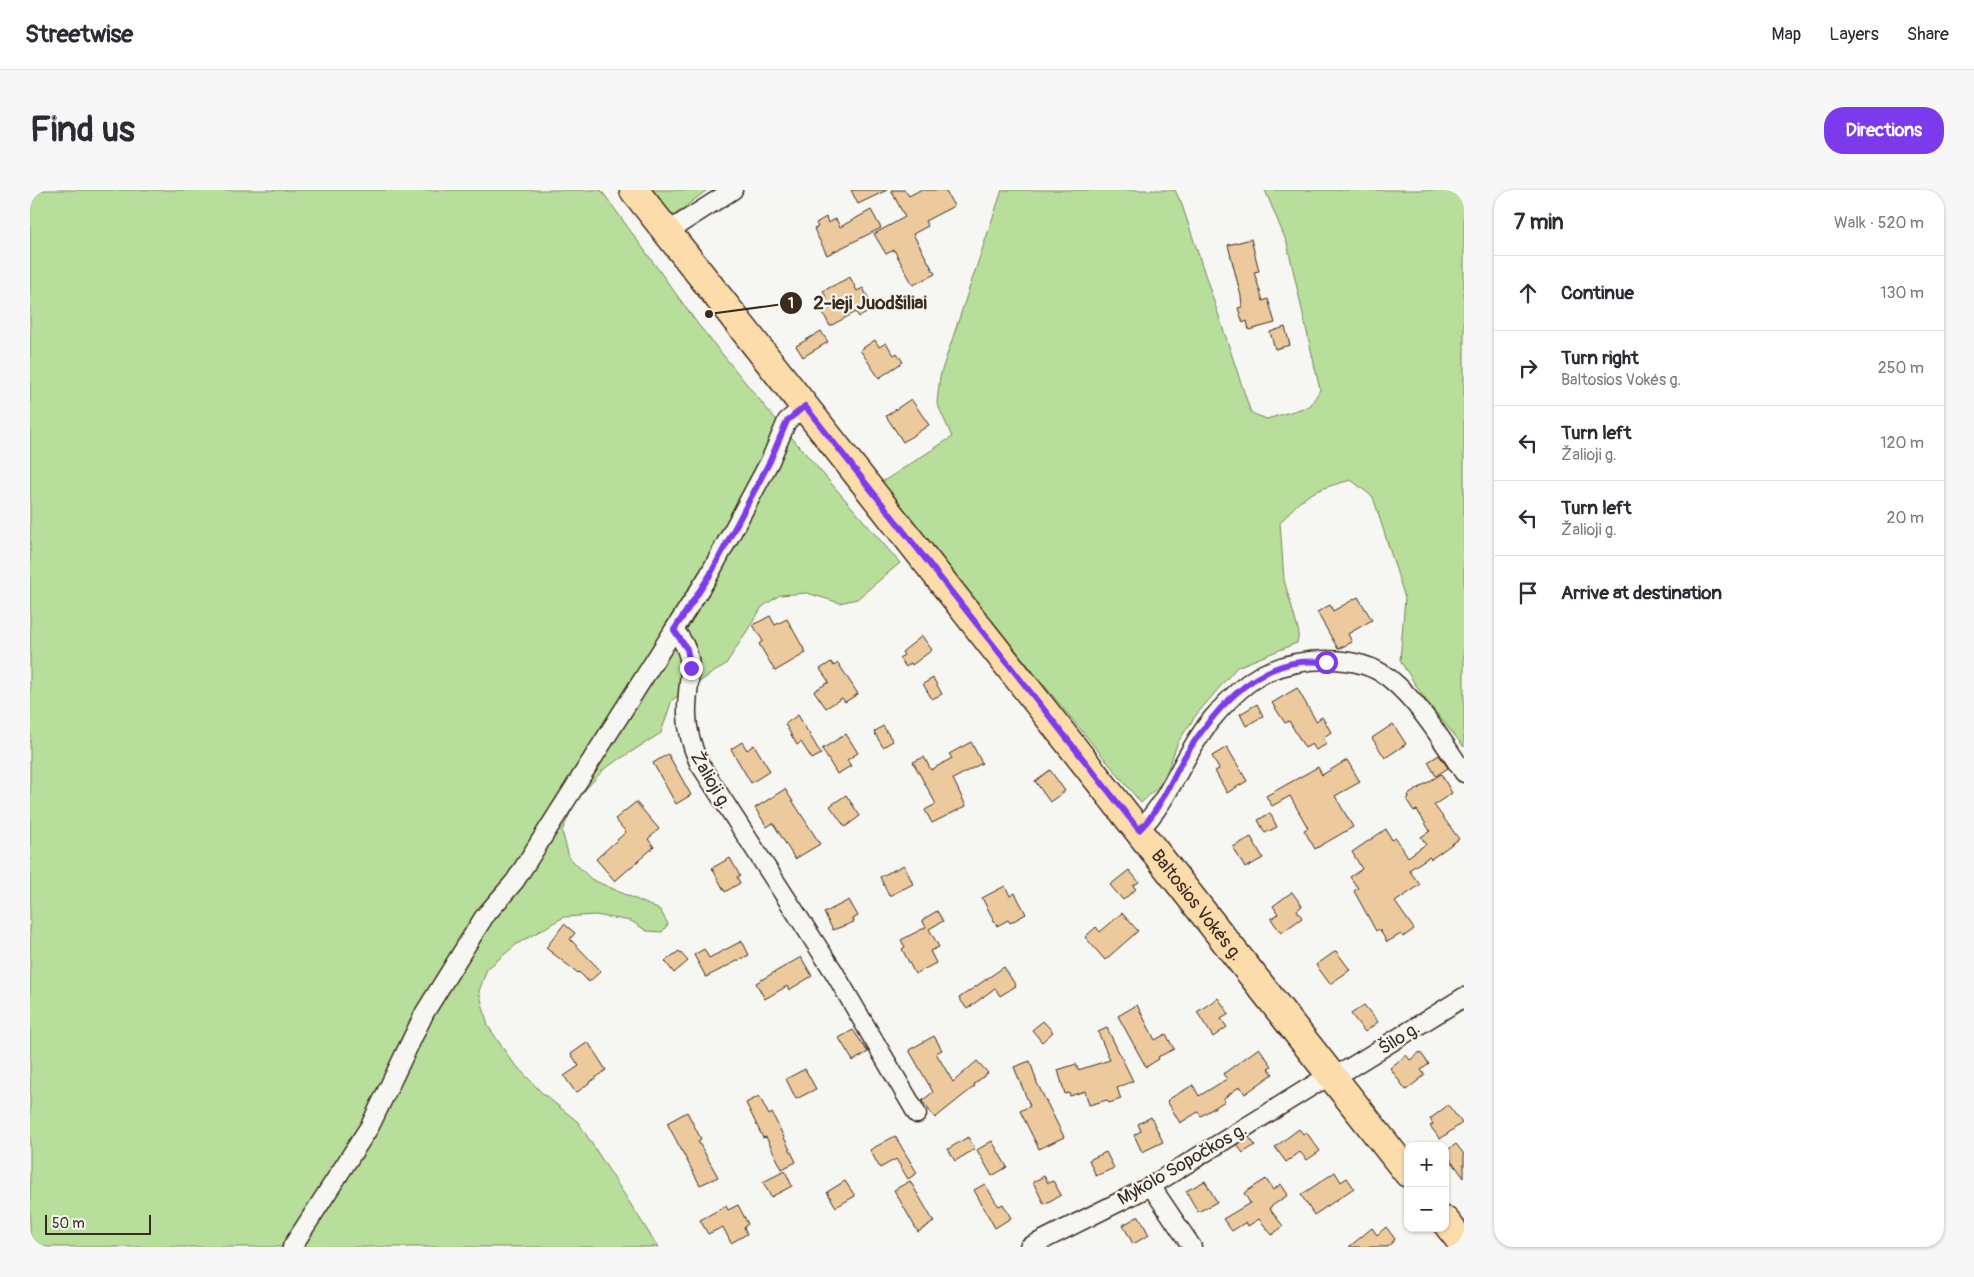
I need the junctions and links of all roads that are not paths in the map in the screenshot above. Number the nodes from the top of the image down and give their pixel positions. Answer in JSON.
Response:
{"nodes":[{"id":1,"x":634,"y":190,"type":"edge"},
{"id":2,"x":733,"y":190,"type":"edge"},
{"id":3,"x":667,"y":232,"type":"junction"},
{"id":4,"x":805,"y":406,"type":"junction"},
{"id":5,"x":674,"y":630,"type":"junction"},
{"id":6,"x":1464,"y":774,"type":"edge"},
{"id":7,"x":1139,"y":830,"type":"junction"},
{"id":8,"x":1464,"y":997,"type":"edge"},
{"id":9,"x":1332,"y":1076,"type":"junction"},
{"id":10,"x":917,"y":1114,"type":"dead end"},
{"id":11,"x":1404,"y":1168,"type":"edge"},
{"id":12,"x":1151,"y":1186,"type":"junction"},
{"id":13,"x":1449,"y":1226,"type":"edge"},
{"id":14,"x":1464,"y":1245,"type":"edge"},
{"id":15,"x":292,"y":1247,"type":"edge"},
{"id":16,"x":1029,"y":1247,"type":"edge"},
{"id":17,"x":1192,"y":1247,"type":"edge"}],
"edges":[{"from":1,"to":3,"type":"main road","name":"Baltosios Vokės g."},
{"from":2,"to":3,"type":"street"},
{"from":3,"to":4,"type":"main road","name":"Baltosios Vokės g."},
{"from":4,"to":5,"type":"street"},
{"from":4,"to":7,"type":"main road","name":"Baltosios Vokės g."},
{"from":5,"to":10,"type":"street","name":"Žalioji g."},
{"from":5,"to":15,"type":"street"},
{"from":6,"to":7,"type":"street"},
{"from":7,"to":9,"type":"main road","name":"Baltosios Vokės g."},
{"from":8,"to":9,"type":"street","name":"Šilo g."},
{"from":9,"to":11,"type":"main road","name":"Baltosios Vokės g."},
{"from":9,"to":12,"type":"street","name":"Mykolo Sopočkos g."},
{"from":12,"to":16,"type":"street","name":"Mykolo Sopočkos g."},
{"from":12,"to":17,"type":"street"},
{"from":13,"to":14,"type":"main road"}]}
